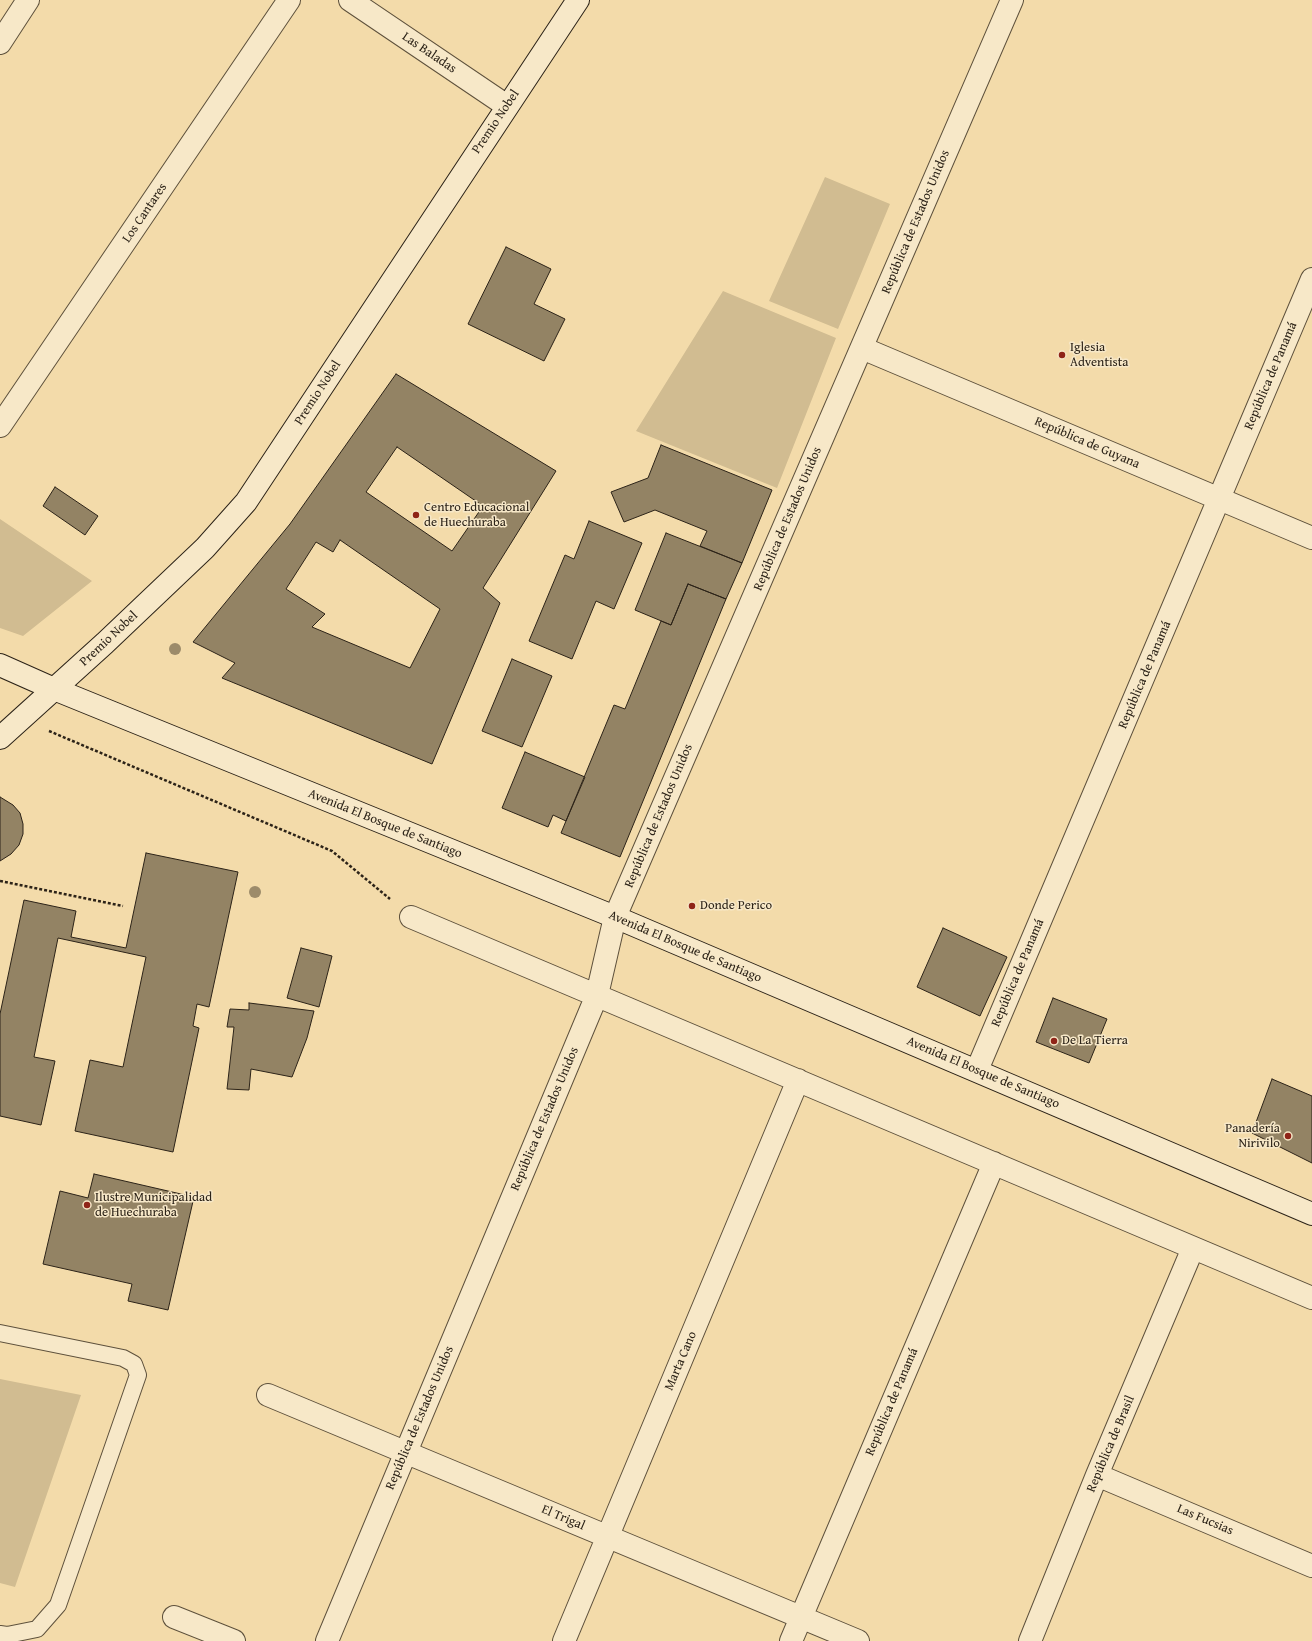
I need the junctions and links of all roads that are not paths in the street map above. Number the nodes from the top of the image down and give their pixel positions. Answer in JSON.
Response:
{"nodes":[{"id":1,"x":28,"y":0,"type":"edge"},
{"id":2,"x":289,"y":0,"type":"edge"},
{"id":3,"x":350,"y":0,"type":"edge"},
{"id":4,"x":578,"y":0,"type":"edge"},
{"id":5,"x":1012,"y":0,"type":"edge"},
{"id":6,"x":0,"y":43,"type":"edge"},
{"id":7,"x":507,"y":106,"type":"junction"},
{"id":8,"x":1312,"y":279,"type":"edge"},
{"id":9,"x":862,"y":348,"type":"junction"},
{"id":10,"x":0,"y":426,"type":"edge"},
{"id":11,"x":1219,"y":498,"type":"junction"},
{"id":12,"x":1312,"y":538,"type":"edge"},
{"id":13,"x":0,"y":665,"type":"edge"},
{"id":14,"x":54,"y":689,"type":"junction"},
{"id":15,"x":0,"y":738,"type":"edge"},
{"id":16,"x":411,"y":917,"type":"road end"},
{"id":17,"x":615,"y":917,"type":"junction"},
{"id":18,"x":597,"y":995,"type":"junction"},
{"id":19,"x":977,"y":1070,"type":"junction"},
{"id":20,"x":798,"y":1080,"type":"junction"},
{"id":21,"x":994,"y":1163,"type":"junction"},
{"id":22,"x":1312,"y":1214,"type":"edge"},
{"id":23,"x":1193,"y":1248,"type":"junction"},
{"id":24,"x":1312,"y":1298,"type":"edge"},
{"id":25,"x":0,"y":1333,"type":"edge"},
{"id":26,"x":268,"y":1395,"type":"dead end"},
{"id":27,"x":406,"y":1453,"type":"junction"},
{"id":28,"x":1097,"y":1475,"type":"junction"},
{"id":29,"x":607,"y":1536,"type":"junction"},
{"id":30,"x":1312,"y":1566,"type":"edge"},
{"id":31,"x":174,"y":1617,"type":"dead end"},
{"id":32,"x":801,"y":1617,"type":"junction"},
{"id":33,"x":0,"y":1634,"type":"edge"},
{"id":34,"x":234,"y":1641,"type":"edge"},
{"id":35,"x":327,"y":1641,"type":"edge"},
{"id":36,"x":564,"y":1641,"type":"edge"},
{"id":37,"x":791,"y":1641,"type":"edge"},
{"id":38,"x":858,"y":1641,"type":"edge"},
{"id":39,"x":1030,"y":1641,"type":"edge"}],
"edges":[{"from":1,"to":6,"type":"street"},
{"from":2,"to":10,"type":"street","name":"Los Cantares"},
{"from":3,"to":7,"type":"street","name":"Las Baladas"},
{"from":4,"to":7,"type":"street","name":"Premio Nobel"},
{"from":5,"to":9,"type":"street","name":"República de Estados Unidos"},
{"from":7,"to":14,"type":"street","name":"Premio Nobel"},
{"from":8,"to":11,"type":"street","name":"República de Panamá"},
{"from":9,"to":11,"type":"street","name":"República de Guyana"},
{"from":9,"to":17,"type":"street","name":"República de Estados Unidos"},
{"from":11,"to":12,"type":"street","name":"República de Guyana"},
{"from":11,"to":19,"type":"street","name":"República de Panamá"},
{"from":13,"to":14,"type":"street","name":"Avenida El Bosque de Santiago"},
{"from":14,"to":15,"type":"street","name":"Premio Nobel"},
{"from":14,"to":17,"type":"street","name":"Avenida El Bosque de Santiago"},
{"from":16,"to":18,"type":"street"},
{"from":17,"to":18,"type":"street","name":"República de Estados Unidos"},
{"from":17,"to":19,"type":"street","name":"Avenida El Bosque de Santiago"},
{"from":18,"to":20,"type":"street"},
{"from":18,"to":27,"type":"street","name":"República de Estados Unidos"},
{"from":19,"to":22,"type":"street","name":"Avenida El Bosque de Santiago"},
{"from":20,"to":21,"type":"street"},
{"from":20,"to":29,"type":"street","name":"Marta Cano"},
{"from":21,"to":23,"type":"street"},
{"from":21,"to":32,"type":"street","name":"República de Panamá"},
{"from":23,"to":24,"type":"street"},
{"from":23,"to":28,"type":"street","name":"República de Brasil"},
{"from":25,"to":33,"type":"lane"},
{"from":26,"to":27,"type":"street","name":"El Trigal"},
{"from":27,"to":29,"type":"street","name":"El Trigal"},
{"from":27,"to":35,"type":"street","name":"República de Estados Unidos"},
{"from":28,"to":30,"type":"street","name":"Las Fucsias"},
{"from":28,"to":39,"type":"street","name":"República de Brasil"},
{"from":29,"to":32,"type":"street","name":"El Trigal"},
{"from":29,"to":36,"type":"street","name":"Marta Cano"},
{"from":31,"to":34,"type":"street"},
{"from":32,"to":37,"type":"street","name":"República de Panamá"},
{"from":32,"to":38,"type":"street","name":"El Trigal"}]}
